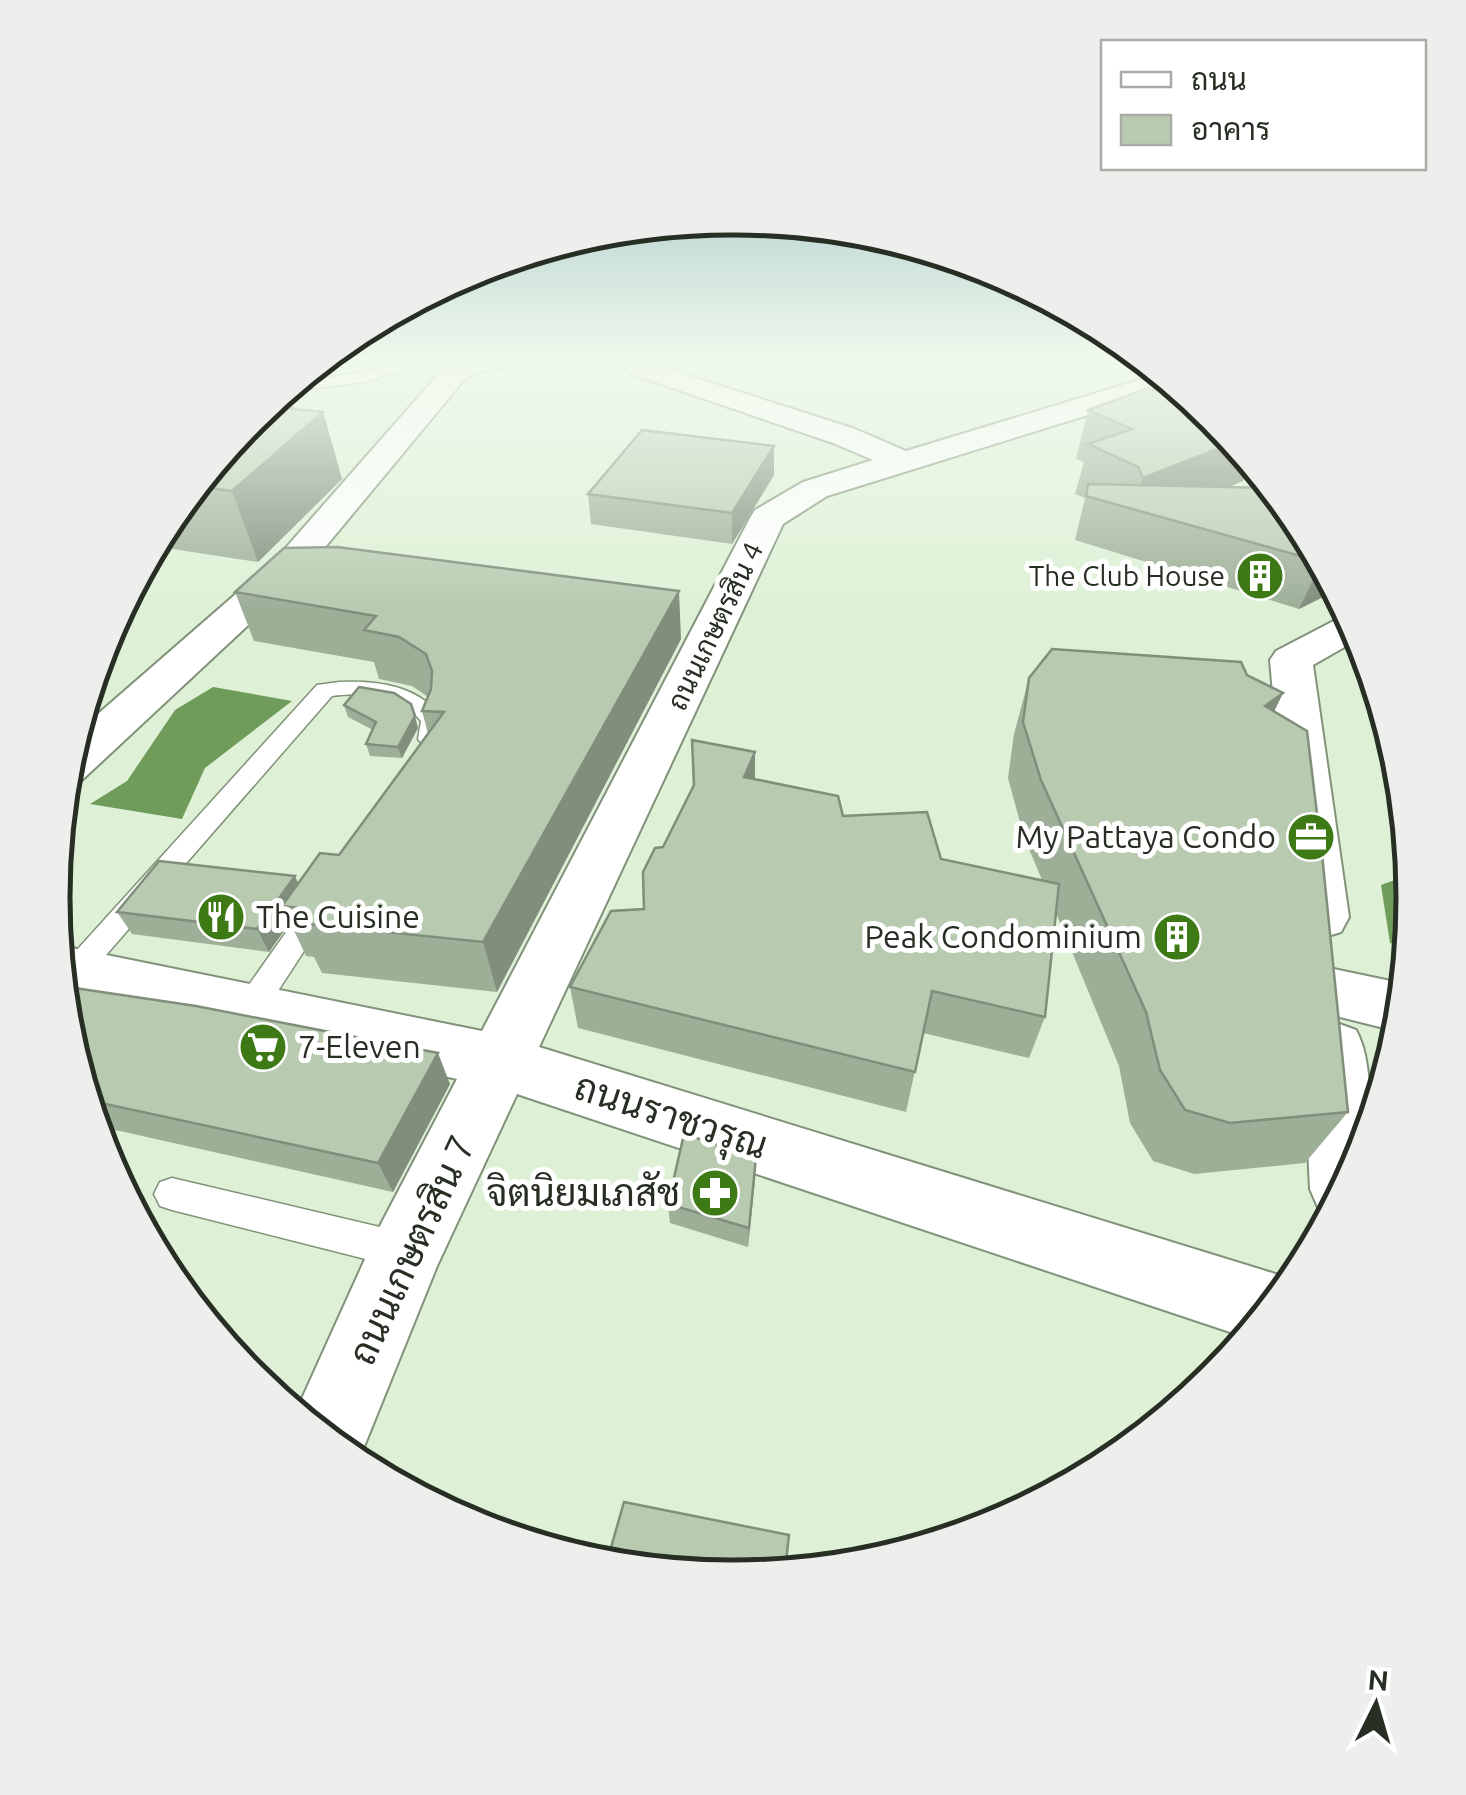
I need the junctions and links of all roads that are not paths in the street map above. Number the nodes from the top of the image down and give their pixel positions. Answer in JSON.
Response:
{"nodes":[{"id":1,"x":398,"y":443,"type":"edge"},
{"id":2,"x":860,"y":443,"type":"edge"},
{"id":3,"x":962,"y":443,"type":"edge"},
{"id":4,"x":902,"y":461,"type":"junction"},
{"id":5,"x":1340,"y":632,"type":"edge"},
{"id":6,"x":88,"y":749,"type":"edge"},
{"id":7,"x":420,"y":761,"type":"edge"},
{"id":8,"x":329,"y":892,"type":"edge"},
{"id":9,"x":73,"y":962,"type":"edge"},
{"id":10,"x":74,"y":969,"type":"edge"},
{"id":11,"x":1329,"y":992,"type":"junction"},
{"id":12,"x":1387,"y":1005,"type":"edge"},
{"id":13,"x":250,"y":1008,"type":"junction"},
{"id":14,"x":501,"y":1062,"type":"junction"},
{"id":15,"x":1354,"y":1131,"type":"edge"},
{"id":16,"x":172,"y":1194,"type":"dead end"},
{"id":17,"x":406,"y":1251,"type":"junction"},
{"id":18,"x":1257,"y":1303,"type":"edge"},
{"id":19,"x":332,"y":1425,"type":"edge"}],
"edges":[{"from":1,"to":6,"type":"street"},
{"from":2,"to":4,"type":"street"},
{"from":3,"to":4,"type":"street","name":"ถนนเกษตรสิน 4"},
{"from":4,"to":14,"type":"street","name":"ถนนเกษตรสิน 4"},
{"from":5,"to":11,"type":"street"},
{"from":7,"to":9,"type":"lane"},
{"from":8,"to":13,"type":"lane"},
{"from":10,"to":13,"type":"street","name":"ถนนราชวรุณ"},
{"from":11,"to":12,"type":"street"},
{"from":11,"to":15,"type":"street"},
{"from":13,"to":14,"type":"street","name":"ถนนราชวรุณ"},
{"from":14,"to":17,"type":"street","name":"ถนนเกษตรสิน 7"},
{"from":14,"to":18,"type":"street","name":"ถนนราชวรุณ"},
{"from":16,"to":17,"type":"lane"},
{"from":17,"to":19,"type":"street","name":"ถนนเกษตรสิน 7"}]}
